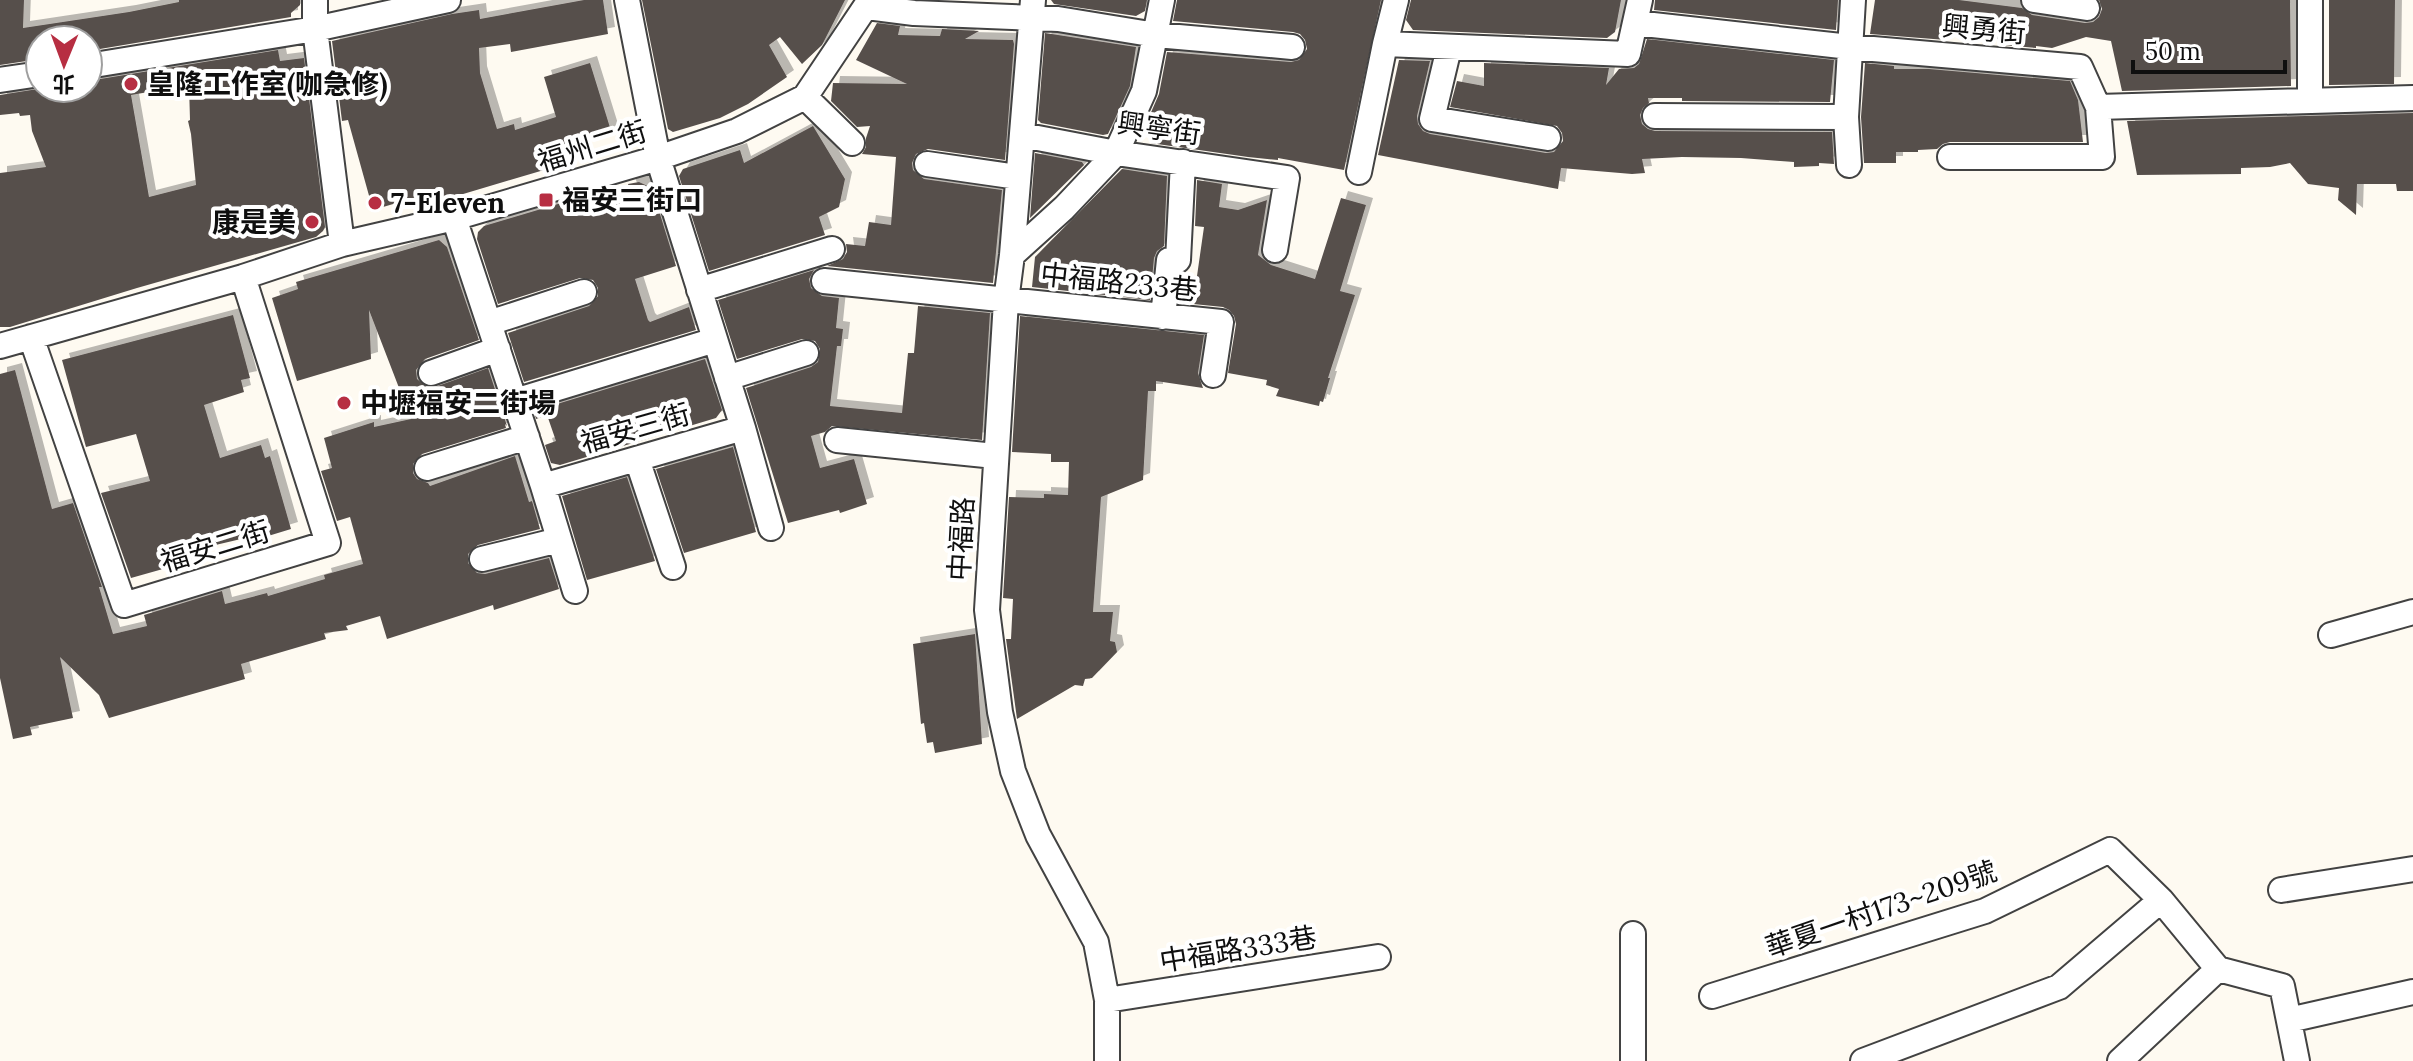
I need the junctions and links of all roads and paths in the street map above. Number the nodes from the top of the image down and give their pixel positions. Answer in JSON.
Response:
{"nodes":[{"id":1,"x":315,"y":0,"type":"edge"},
{"id":2,"x":448,"y":0,"type":"edge"},
{"id":3,"x":627,"y":0,"type":"edge"},
{"id":4,"x":1162,"y":0,"type":"edge"},
{"id":5,"x":1396,"y":0,"type":"edge"},
{"id":6,"x":1853,"y":0,"type":"edge"},
{"id":7,"x":2034,"y":0,"type":"edge"},
{"id":8,"x":2310,"y":0,"type":"edge"},
{"id":9,"x":869,"y":4,"type":"edge"},
{"id":10,"x":2087,"y":8,"type":"dead end"},
{"id":11,"x":1032,"y":10,"type":"edge"},
{"id":12,"x":1638,"y":12,"type":"edge"},
{"id":13,"x":315,"y":29,"type":"junction"},
{"id":14,"x":1156,"y":35,"type":"junction"},
{"id":15,"x":1385,"y":44,"type":"junction"},
{"id":16,"x":1292,"y":47,"type":"dead end"},
{"id":17,"x":1850,"y":47,"type":"junction"},
{"id":18,"x":1449,"y":48,"type":"junction"},
{"id":19,"x":104,"y":63,"type":"edge"},
{"id":20,"x":24,"y":76,"type":"edge"},
{"id":21,"x":0,"y":80,"type":"edge"},
{"id":22,"x":805,"y":97,"type":"junction"},
{"id":23,"x":2413,"y":98,"type":"edge"},
{"id":24,"x":2310,"y":101,"type":"junction"},
{"id":25,"x":2098,"y":107,"type":"junction"},
{"id":26,"x":1655,"y":116,"type":"dead end"},
{"id":27,"x":1846,"y":117,"type":"junction"},
{"id":28,"x":1022,"y":135,"type":"junction"},
{"id":29,"x":1548,"y":138,"type":"dead end"},
{"id":30,"x":852,"y":143,"type":"dead end"},
{"id":31,"x":1116,"y":153,"type":"junction"},
{"id":32,"x":1950,"y":157,"type":"dead end"},
{"id":33,"x":658,"y":158,"type":"junction"},
{"id":34,"x":1183,"y":162,"type":"junction"},
{"id":35,"x":927,"y":164,"type":"dead end"},
{"id":36,"x":1849,"y":165,"type":"dead end"},
{"id":37,"x":1359,"y":172,"type":"dead end"},
{"id":38,"x":1018,"y":177,"type":"junction"},
{"id":39,"x":454,"y":218,"type":"junction"},
{"id":40,"x":342,"y":244,"type":"junction"},
{"id":41,"x":832,"y":249,"type":"dead end"},
{"id":42,"x":1275,"y":250,"type":"dead end"},
{"id":43,"x":1012,"y":255,"type":"junction"},
{"id":44,"x":243,"y":277,"type":"junction"},
{"id":45,"x":824,"y":281,"type":"dead end"},
{"id":46,"x":699,"y":290,"type":"junction"},
{"id":47,"x":584,"y":292,"type":"dead end"},
{"id":48,"x":1006,"y":301,"type":"junction"},
{"id":49,"x":1163,"y":317,"type":"junction"},
{"id":50,"x":489,"y":323,"type":"junction"},
{"id":51,"x":31,"y":337,"type":"junction"},
{"id":52,"x":715,"y":340,"type":"junction"},
{"id":53,"x":0,"y":346,"type":"edge"},
{"id":54,"x":498,"y":349,"type":"junction"},
{"id":55,"x":806,"y":353,"type":"dead end"},
{"id":56,"x":431,"y":373,"type":"dead end"},
{"id":57,"x":1213,"y":375,"type":"dead end"},
{"id":58,"x":727,"y":378,"type":"junction"},
{"id":59,"x":515,"y":401,"type":"junction"},
{"id":60,"x":743,"y":428,"type":"junction"},
{"id":61,"x":527,"y":437,"type":"junction"},
{"id":62,"x":837,"y":440,"type":"dead end"},
{"id":63,"x":995,"y":456,"type":"junction"},
{"id":64,"x":637,"y":459,"type":"junction"},
{"id":65,"x":427,"y":468,"type":"dead end"},
{"id":66,"x":543,"y":486,"type":"junction"},
{"id":67,"x":771,"y":528,"type":"dead end"},
{"id":68,"x":559,"y":540,"type":"junction"},
{"id":69,"x":482,"y":559,"type":"dead end"},
{"id":70,"x":673,"y":567,"type":"dead end"},
{"id":71,"x":575,"y":591,"type":"dead end"},
{"id":72,"x":2413,"y":612,"type":"edge"},
{"id":73,"x":2331,"y":635,"type":"dead end"},
{"id":74,"x":2413,"y":869,"type":"edge"},
{"id":75,"x":2281,"y":890,"type":"dead end"},
{"id":76,"x":2161,"y":900,"type":"junction"},
{"id":77,"x":1633,"y":934,"type":"dead end"},
{"id":78,"x":1378,"y":957,"type":"dead end"},
{"id":79,"x":2218,"y":969,"type":"junction"},
{"id":80,"x":2413,"y":992,"type":"edge"},
{"id":81,"x":1712,"y":996,"type":"dead end"},
{"id":82,"x":1107,"y":1000,"type":"junction"},
{"id":83,"x":2289,"y":1020,"type":"junction"},
{"id":84,"x":1107,"y":1061,"type":"edge"},
{"id":85,"x":1633,"y":1061,"type":"edge"},
{"id":86,"x":1863,"y":1061,"type":"edge"},
{"id":87,"x":2120,"y":1061,"type":"edge"},
{"id":88,"x":2297,"y":1061,"type":"edge"}],
"edges":[{"from":1,"to":13,"type":"street"},
{"from":2,"to":13,"type":"street"},
{"from":3,"to":33,"type":"street"},
{"from":4,"to":14,"type":"street"},
{"from":5,"to":15,"type":"street"},
{"from":6,"to":17,"type":"street"},
{"from":7,"to":10,"type":"street"},
{"from":8,"to":24,"type":"street"},
{"from":9,"to":11,"type":"street"},
{"from":9,"to":22,"type":"street","name":"福州二街"},
{"from":11,"to":14,"type":"street"},
{"from":11,"to":28,"type":"street","name":"中福路"},
{"from":12,"to":17,"type":"street","name":"興勇街"},
{"from":12,"to":18,"type":"street","name":"興勇街"},
{"from":13,"to":19,"type":"street"},
{"from":13,"to":40,"type":"street"},
{"from":14,"to":16,"type":"street"},
{"from":14,"to":31,"type":"street"},
{"from":15,"to":18,"type":"street","name":"興勇街"},
{"from":15,"to":37,"type":"street"},
{"from":17,"to":25,"type":"street","name":"興勇街"},
{"from":17,"to":27,"type":"street"},
{"from":18,"to":29,"type":"street"},
{"from":20,"to":21,"type":"street"},
{"from":22,"to":30,"type":"street"},
{"from":22,"to":33,"type":"street","name":"福州二街"},
{"from":23,"to":24,"type":"street"},
{"from":24,"to":25,"type":"street"},
{"from":25,"to":32,"type":"street"},
{"from":26,"to":27,"type":"street"},
{"from":27,"to":36,"type":"street"},
{"from":28,"to":31,"type":"street","name":"興寧街"},
{"from":28,"to":38,"type":"street","name":"中福路"},
{"from":31,"to":34,"type":"street","name":"興寧街"},
{"from":31,"to":43,"type":"street"},
{"from":33,"to":39,"type":"street","name":"福州二街"},
{"from":33,"to":46,"type":"street"},
{"from":34,"to":42,"type":"street","name":"興寧街"},
{"from":34,"to":49,"type":"street"},
{"from":35,"to":38,"type":"street"},
{"from":38,"to":43,"type":"street","name":"中福路"},
{"from":39,"to":40,"type":"street","name":"福州二街"},
{"from":39,"to":50,"type":"street"},
{"from":40,"to":44,"type":"street","name":"福州二街"},
{"from":41,"to":46,"type":"street"},
{"from":43,"to":48,"type":"street","name":"中福路"},
{"from":44,"to":51,"type":"street","name":"福州二街"},
{"from":44,"to":51,"type":"street","name":"福安二街"},
{"from":45,"to":48,"type":"street","name":"中福路233巷"},
{"from":46,"to":52,"type":"street"},
{"from":47,"to":50,"type":"street"},
{"from":48,"to":49,"type":"street","name":"中福路233巷"},
{"from":48,"to":63,"type":"street","name":"中福路"},
{"from":49,"to":57,"type":"street","name":"中福路233巷"},
{"from":50,"to":54,"type":"street"},
{"from":51,"to":53,"type":"street","name":"福州二街"},
{"from":52,"to":58,"type":"street"},
{"from":52,"to":59,"type":"street"},
{"from":54,"to":56,"type":"street"},
{"from":54,"to":59,"type":"street"},
{"from":55,"to":58,"type":"street"},
{"from":58,"to":60,"type":"street"},
{"from":59,"to":61,"type":"street"},
{"from":60,"to":64,"type":"street","name":"福安三街"},
{"from":60,"to":67,"type":"street"},
{"from":61,"to":65,"type":"street"},
{"from":61,"to":66,"type":"street"},
{"from":62,"to":63,"type":"street"},
{"from":63,"to":82,"type":"street","name":"中福路"},
{"from":64,"to":66,"type":"street","name":"福安三街"},
{"from":64,"to":70,"type":"street"},
{"from":66,"to":68,"type":"street"},
{"from":68,"to":69,"type":"street"},
{"from":68,"to":71,"type":"street"},
{"from":72,"to":73,"type":"street"},
{"from":74,"to":75,"type":"street"},
{"from":76,"to":79,"type":"street"},
{"from":76,"to":81,"type":"street","name":"華夏一村173~209號"},
{"from":76,"to":86,"type":"street"},
{"from":77,"to":85,"type":"street"},
{"from":78,"to":82,"type":"street","name":"中福路333巷"},
{"from":79,"to":83,"type":"street"},
{"from":79,"to":87,"type":"street"},
{"from":80,"to":83,"type":"street"},
{"from":82,"to":84,"type":"street","name":"中福路"},
{"from":83,"to":88,"type":"street"}]}
